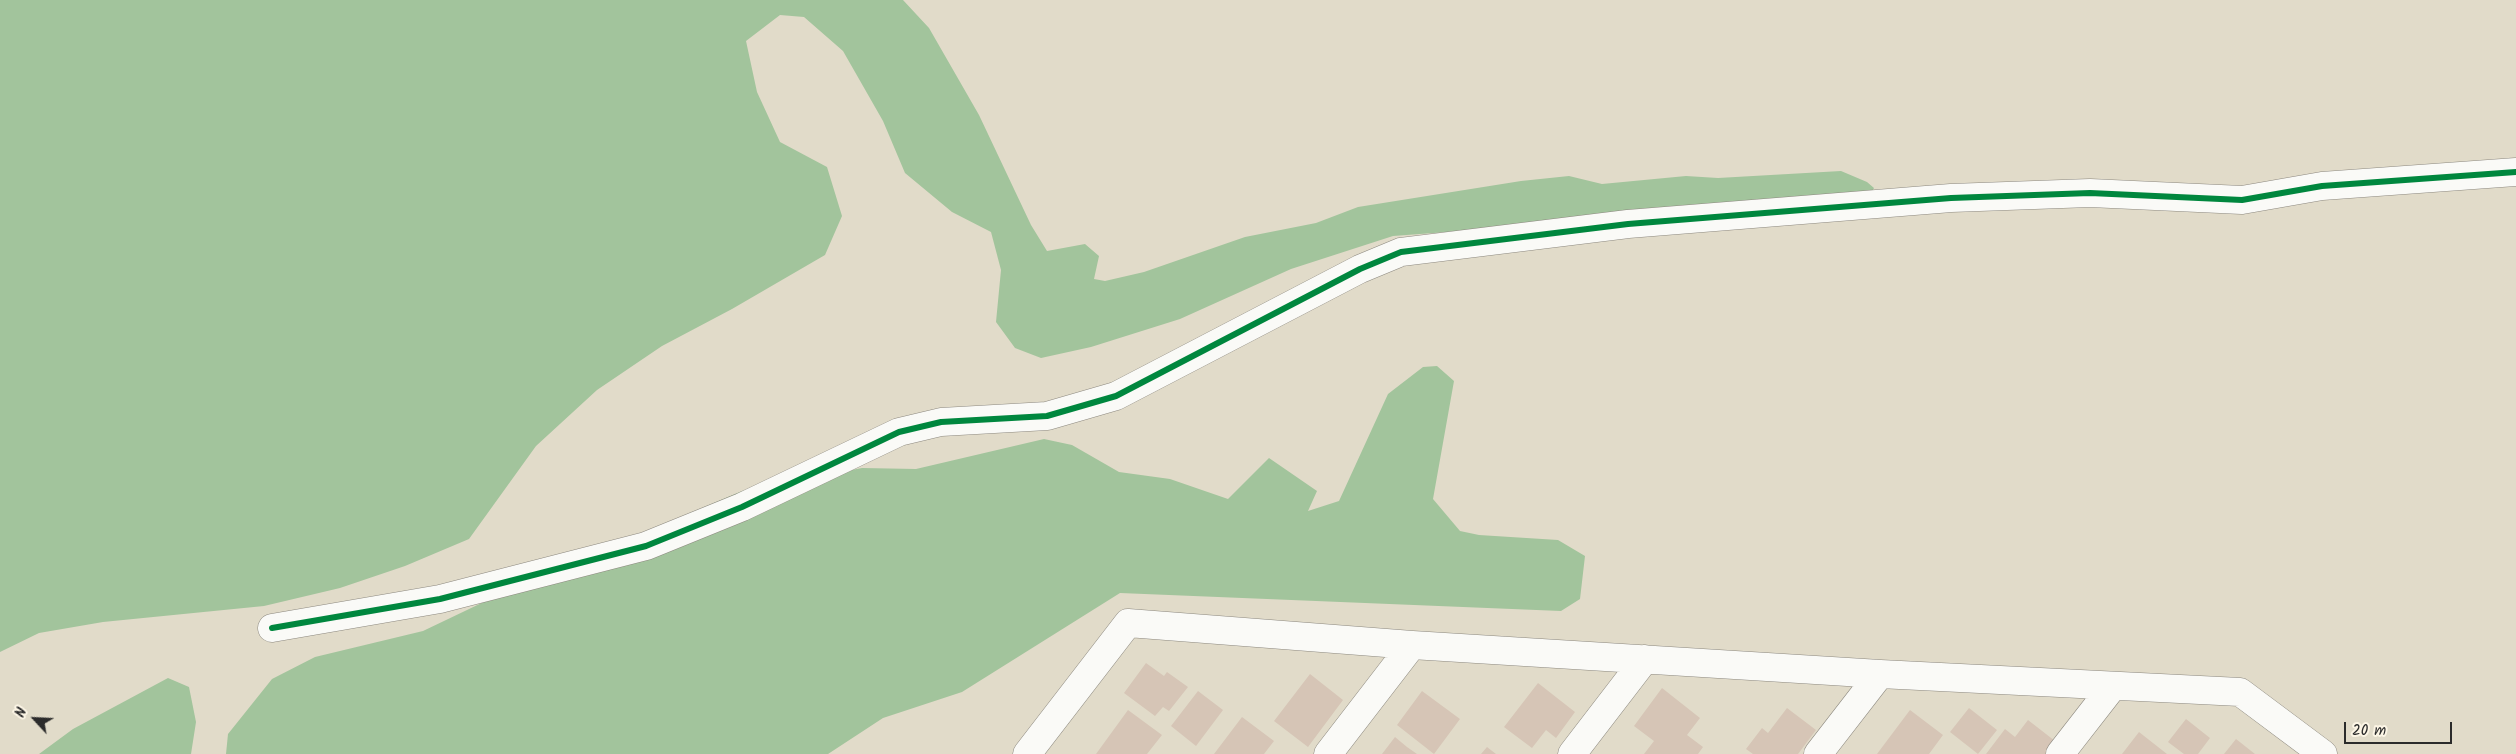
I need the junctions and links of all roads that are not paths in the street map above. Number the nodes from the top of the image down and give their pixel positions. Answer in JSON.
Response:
{"nodes":[{"id":1,"x":2516,"y":172,"type":"edge"},
{"id":2,"x":272,"y":628,"type":"dead end"},
{"id":3,"x":1412,"y":645,"type":"junction"},
{"id":4,"x":1645,"y":659,"type":"junction"},
{"id":5,"x":1880,"y":674,"type":"junction"},
{"id":6,"x":2113,"y":686,"type":"junction"},
{"id":7,"x":2317,"y":752,"type":"edge"},
{"id":8,"x":1027,"y":754,"type":"edge"},
{"id":9,"x":1328,"y":754,"type":"edge"},
{"id":10,"x":1572,"y":754,"type":"edge"},
{"id":11,"x":1818,"y":754,"type":"edge"},
{"id":12,"x":2060,"y":754,"type":"edge"}],
"edges":[{"from":1,"to":2,"type":"street"},
{"from":3,"to":4,"type":"street"},
{"from":3,"to":8,"type":"street"},
{"from":3,"to":9,"type":"street"},
{"from":4,"to":5,"type":"street"},
{"from":4,"to":10,"type":"street"},
{"from":5,"to":6,"type":"street"},
{"from":5,"to":11,"type":"street"},
{"from":6,"to":7,"type":"street"},
{"from":6,"to":12,"type":"street"}]}
